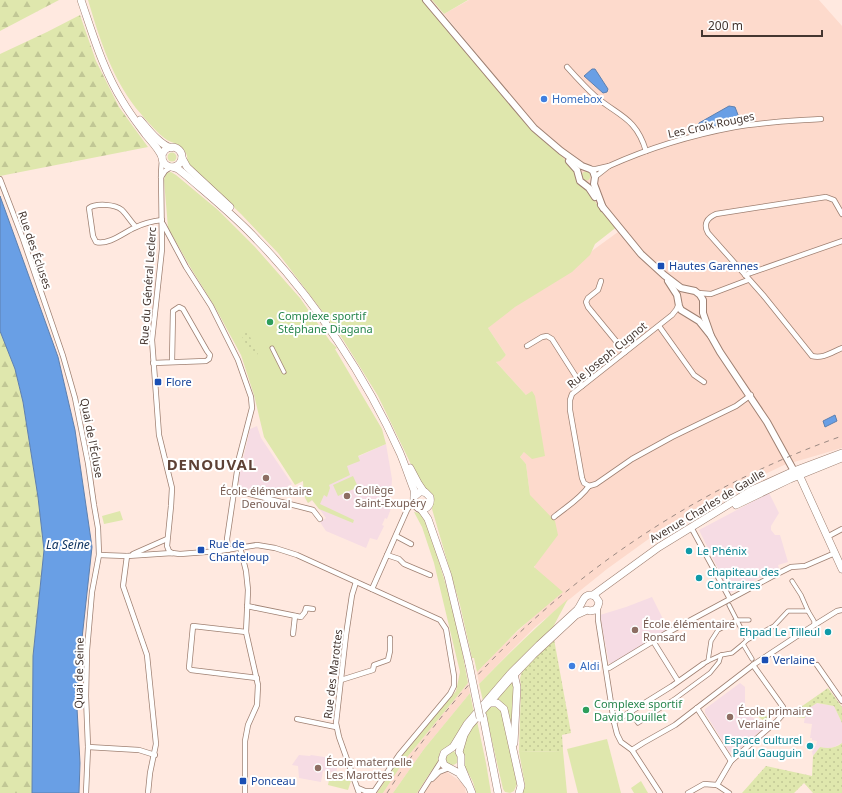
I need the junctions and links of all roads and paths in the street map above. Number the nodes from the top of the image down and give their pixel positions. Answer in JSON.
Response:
{"nodes":[{"id":1,"x":81,"y":0,"type":"edge"},
{"id":2,"x":84,"y":0,"type":"edge"},
{"id":3,"x":426,"y":0,"type":"edge"},
{"id":4,"x":567,"y":67,"type":"dead end"},
{"id":5,"x":821,"y":120,"type":"dead end"},
{"id":6,"x":171,"y":148,"type":"junction"},
{"id":7,"x":561,"y":151,"type":"junction"},
{"id":8,"x":646,"y":151,"type":"junction"},
{"id":9,"x":162,"y":158,"type":"junction"},
{"id":10,"x":182,"y":158,"type":"junction"},
{"id":11,"x":608,"y":166,"type":"junction"},
{"id":12,"x":171,"y":167,"type":"junction"},
{"id":13,"x":588,"y":168,"type":"junction"},
{"id":14,"x":578,"y":175,"type":"junction"},
{"id":15,"x":161,"y":177,"type":"junction"},
{"id":16,"x":594,"y":178,"type":"junction"},
{"id":17,"x":0,"y":179,"type":"edge"},
{"id":18,"x":584,"y":184,"type":"junction"},
{"id":19,"x":603,"y":208,"type":"junction"},
{"id":20,"x":842,"y":214,"type":"edge"},
{"id":21,"x":162,"y":221,"type":"junction"},
{"id":22,"x":136,"y":227,"type":"junction"},
{"id":23,"x":842,"y":241,"type":"edge"},
{"id":24,"x":175,"y":246,"type":"junction"},
{"id":25,"x":162,"y":248,"type":"junction"},
{"id":26,"x":664,"y":275,"type":"junction"},
{"id":27,"x":744,"y":275,"type":"junction"},
{"id":28,"x":748,"y":280,"type":"junction"},
{"id":29,"x":601,"y":281,"type":"dead end"},
{"id":30,"x":690,"y":291,"type":"junction"},
{"id":31,"x":698,"y":293,"type":"junction"},
{"id":32,"x":711,"y":294,"type":"junction"},
{"id":33,"x":679,"y":302,"type":"junction"},
{"id":34,"x":703,"y":305,"type":"junction"},
{"id":35,"x":687,"y":314,"type":"junction"},
{"id":36,"x":672,"y":315,"type":"junction"},
{"id":37,"x":659,"y":326,"type":"junction"},
{"id":38,"x":53,"y":327,"type":"joint"},
{"id":39,"x":712,"y":336,"type":"junction"},
{"id":40,"x":527,"y":346,"type":"dead end"},
{"id":41,"x":272,"y":348,"type":"dead end"},
{"id":42,"x":842,"y":348,"type":"edge"},
{"id":43,"x":625,"y":352,"type":"junction"},
{"id":44,"x":172,"y":362,"type":"junction"},
{"id":45,"x":153,"y":363,"type":"junction"},
{"id":46,"x":284,"y":372,"type":"dead end"},
{"id":47,"x":704,"y":382,"type":"dead end"},
{"id":48,"x":582,"y":386,"type":"junction"},
{"id":49,"x":751,"y":395,"type":"junction"},
{"id":50,"x":842,"y":452,"type":"edge"},
{"id":51,"x":831,"y":456,"type":"junction"},
{"id":52,"x":842,"y":458,"type":"edge"},
{"id":53,"x":808,"y":472,"type":"junction"},
{"id":54,"x":797,"y":476,"type":"junction"},
{"id":55,"x":589,"y":486,"type":"junction"},
{"id":56,"x":234,"y":490,"type":"junction"},
{"id":57,"x":424,"y":492,"type":"junction"},
{"id":58,"x":759,"y":494,"type":"junction"},
{"id":59,"x":414,"y":498,"type":"junction"},
{"id":60,"x":430,"y":505,"type":"junction"},
{"id":61,"x":420,"y":508,"type":"junction"},
{"id":62,"x":406,"y":512,"type":"junction"},
{"id":63,"x":554,"y":517,"type":"dead end"},
{"id":64,"x":320,"y":519,"type":"dead end"},
{"id":65,"x":692,"y":528,"type":"junction"},
{"id":66,"x":842,"y":529,"type":"edge"},
{"id":67,"x":826,"y":534,"type":"junction"},
{"id":68,"x":396,"y":536,"type":"junction"},
{"id":69,"x":168,"y":539,"type":"junction"},
{"id":70,"x":411,"y":544,"type":"dead end"},
{"id":71,"x":240,"y":547,"type":"junction"},
{"id":72,"x":228,"y":550,"type":"junction"},
{"id":73,"x":170,"y":552,"type":"junction"},
{"id":74,"x":835,"y":553,"type":"junction"},
{"id":75,"x":99,"y":555,"type":"junction"},
{"id":76,"x":387,"y":555,"type":"junction"},
{"id":77,"x":129,"y":556,"type":"junction"},
{"id":78,"x":841,"y":564,"type":"edge"},
{"id":79,"x":430,"y":575,"type":"dead end"},
{"id":80,"x":792,"y":581,"type":"dead end"},
{"id":81,"x":356,"y":582,"type":"junction"},
{"id":82,"x":372,"y":589,"type":"junction"},
{"id":83,"x":596,"y":601,"type":"junction"},
{"id":84,"x":728,"y":602,"type":"junction"},
{"id":85,"x":248,"y":606,"type":"junction"},
{"id":86,"x":313,"y":608,"type":"dead end"},
{"id":87,"x":587,"y":608,"type":"junction"},
{"id":88,"x":842,"y":610,"type":"edge"},
{"id":89,"x":808,"y":611,"type":"junction"},
{"id":90,"x":295,"y":616,"type":"junction"},
{"id":91,"x":598,"y":620,"type":"junction"},
{"id":92,"x":737,"y":620,"type":"junction"},
{"id":93,"x":749,"y":620,"type":"dead end"},
{"id":94,"x":814,"y":625,"type":"junction"},
{"id":95,"x":246,"y":632,"type":"junction"},
{"id":96,"x":293,"y":634,"type":"dead end"},
{"id":97,"x":390,"y":638,"type":"dead end"},
{"id":98,"x":747,"y":640,"type":"junction"},
{"id":99,"x":653,"y":641,"type":"junction"},
{"id":100,"x":743,"y":644,"type":"junction"},
{"id":101,"x":721,"y":655,"type":"junction"},
{"id":102,"x":752,"y":659,"type":"dead end"},
{"id":103,"x":708,"y":660,"type":"junction"},
{"id":104,"x":470,"y":663,"type":"junction"},
{"id":105,"x":703,"y":664,"type":"joint"},
{"id":106,"x":753,"y":665,"type":"junction"},
{"id":107,"x":817,"y":665,"type":"dead end"},
{"id":108,"x":606,"y":668,"type":"junction"},
{"id":109,"x":514,"y":674,"type":"junction"},
{"id":110,"x":257,"y":678,"type":"junction"},
{"id":111,"x":342,"y":680,"type":"junction"},
{"id":112,"x":678,"y":681,"type":"junction"},
{"id":113,"x":842,"y":702,"type":"edge"},
{"id":114,"x":489,"y":703,"type":"junction"},
{"id":115,"x":697,"y":708,"type":"junction"},
{"id":116,"x":630,"y":711,"type":"junction"},
{"id":117,"x":481,"y":717,"type":"junction"},
{"id":118,"x":297,"y":719,"type":"dead end"},
{"id":119,"x":614,"y":722,"type":"junction"},
{"id":120,"x":336,"y":727,"type":"junction"},
{"id":121,"x":88,"y":747,"type":"junction"},
{"id":122,"x":451,"y":749,"type":"junction"},
{"id":123,"x":632,"y":750,"type":"junction"},
{"id":124,"x":459,"y":752,"type":"junction"},
{"id":125,"x":514,"y":753,"type":"junction"},
{"id":126,"x":154,"y":755,"type":"junction"},
{"id":127,"x":442,"y":760,"type":"junction"},
{"id":128,"x":460,"y":761,"type":"junction"},
{"id":129,"x":731,"y":761,"type":"junction"},
{"id":130,"x":492,"y":762,"type":"junction"},
{"id":131,"x":450,"y":768,"type":"junction"},
{"id":132,"x":717,"y":785,"type":"junction"},
{"id":133,"x":425,"y":786,"type":"junction"},
{"id":134,"x":470,"y":789,"type":"edge"},
{"id":135,"x":358,"y":791,"type":"edge"},
{"id":136,"x":518,"y":791,"type":"edge"},
{"id":137,"x":372,"y":792,"type":"edge"},
{"id":138,"x":86,"y":793,"type":"edge"},
{"id":139,"x":148,"y":793,"type":"edge"},
{"id":140,"x":245,"y":793,"type":"edge"},
{"id":141,"x":421,"y":793,"type":"edge"},
{"id":142,"x":496,"y":793,"type":"edge"},
{"id":143,"x":502,"y":793,"type":"edge"},
{"id":144,"x":660,"y":793,"type":"edge"},
{"id":145,"x":688,"y":793,"type":"edge"},
{"id":146,"x":729,"y":793,"type":"edge"}],
"edges":[{"from":1,"to":9,"type":"main road"},
{"from":2,"to":6,"type":"main road"},
{"from":3,"to":7,"type":"street"},
{"from":4,"to":8,"type":"street"},
{"from":5,"to":8,"type":"street","name":"Les Croix Rouges"},
{"from":6,"to":9,"type":"main road"},
{"from":6,"to":10,"type":"main road"},
{"from":7,"to":13,"type":"street"},
{"from":7,"to":14,"type":"street"},
{"from":8,"to":11,"type":"street","name":"Les Croix Rouges"},
{"from":9,"to":12,"type":"main road"},
{"from":9,"to":15,"type":"street","name":"Rue du Général Leclerc"},
{"from":10,"to":12,"type":"main road"},
{"from":10,"to":57,"type":"main road"},
{"from":11,"to":13,"type":"street","name":"Les Croix Rouges"},
{"from":11,"to":16,"type":"street","name":"Les Croix Rouges"},
{"from":12,"to":15,"type":"street"},
{"from":12,"to":59,"type":"main road"},
{"from":13,"to":14,"type":"street"},
{"from":13,"to":16,"type":"street"},
{"from":14,"to":18,"type":"street"},
{"from":15,"to":21,"type":"street","name":"Rue du Général Leclerc"},
{"from":16,"to":18,"type":"street"},
{"from":16,"to":19,"type":"street"},
{"from":17,"to":38,"type":"street","name":"Rue des Écluses"},
{"from":18,"to":19,"type":"street"},
{"from":19,"to":26,"type":"street"},
{"from":20,"to":27,"type":"street"},
{"from":21,"to":22,"type":"street"},
{"from":21,"to":24,"type":"street"},
{"from":21,"to":25,"type":"street","name":"Rue du Général Leclerc"},
{"from":22,"to":22,"type":"street"},
{"from":23,"to":27,"type":"street"},
{"from":24,"to":25,"type":"street"},
{"from":24,"to":56,"type":"street"},
{"from":25,"to":45,"type":"street","name":"Rue du Général Leclerc"},
{"from":26,"to":30,"type":"street"},
{"from":26,"to":33,"type":"street"},
{"from":27,"to":28,"type":"street"},
{"from":28,"to":32,"type":"street"},
{"from":28,"to":42,"type":"street"},
{"from":29,"to":43,"type":"street"},
{"from":30,"to":31,"type":"street"},
{"from":30,"to":33,"type":"street"},
{"from":31,"to":32,"type":"street"},
{"from":31,"to":34,"type":"street"},
{"from":32,"to":34,"type":"street"},
{"from":33,"to":35,"type":"street"},
{"from":33,"to":36,"type":"street","name":"Rue Joseph Cugnot"},
{"from":34,"to":35,"type":"street"},
{"from":34,"to":39,"type":"street"},
{"from":35,"to":36,"type":"street"},
{"from":35,"to":39,"type":"street"},
{"from":36,"to":37,"type":"street","name":"Rue Joseph Cugnot"},
{"from":37,"to":43,"type":"street","name":"Rue Joseph Cugnot"},
{"from":37,"to":47,"type":"street"},
{"from":38,"to":75,"type":"street","name":"Quai de l'Écluse"},
{"from":39,"to":49,"type":"street"},
{"from":40,"to":48,"type":"street"},
{"from":41,"to":46,"type":"street"},
{"from":43,"to":48,"type":"street","name":"Rue Joseph Cugnot"},
{"from":44,"to":44,"type":"street"},
{"from":44,"to":45,"type":"street"},
{"from":45,"to":69,"type":"street","name":"Rue du Général Leclerc"},
{"from":48,"to":55,"type":"street","name":"Rue Joseph Cugnot"},
{"from":49,"to":54,"type":"street"},
{"from":49,"to":55,"type":"street"},
{"from":50,"to":51,"type":"main road","name":"Avenue Charles de Gaulle"},
{"from":51,"to":54,"type":"main road","name":"Avenue Charles de Gaulle"},
{"from":51,"to":54,"type":"street"},
{"from":52,"to":53,"type":"main road","name":"Avenue Charles de Gaulle"},
{"from":53,"to":54,"type":"main road","name":"Avenue Charles de Gaulle"},
{"from":53,"to":54,"type":"main road"},
{"from":54,"to":58,"type":"main road","name":"Avenue Charles de Gaulle"},
{"from":54,"to":58,"type":"street"},
{"from":54,"to":65,"type":"main road","name":"Avenue Charles de Gaulle"},
{"from":54,"to":67,"type":"main road"},
{"from":55,"to":63,"type":"street"},
{"from":56,"to":64,"type":"street"},
{"from":56,"to":72,"type":"street"},
{"from":57,"to":59,"type":"main road"},
{"from":57,"to":60,"type":"main road"},
{"from":58,"to":65,"type":"main road","name":"Avenue Charles de Gaulle"},
{"from":59,"to":61,"type":"main road"},
{"from":59,"to":62,"type":"street"},
{"from":60,"to":61,"type":"main road"},
{"from":60,"to":104,"type":"main road"},
{"from":61,"to":62,"type":"street"},
{"from":61,"to":104,"type":"main road"},
{"from":62,"to":68,"type":"street"},
{"from":65,"to":83,"type":"main road","name":"Avenue Charles de Gaulle"},
{"from":65,"to":84,"type":"street"},
{"from":66,"to":67,"type":"street"},
{"from":67,"to":74,"type":"main road"},
{"from":68,"to":70,"type":"street"},
{"from":68,"to":76,"type":"street"},
{"from":69,"to":73,"type":"street","name":"Rue du Général Leclerc"},
{"from":69,"to":77,"type":"street"},
{"from":71,"to":72,"type":"street"},
{"from":71,"to":81,"type":"street"},
{"from":71,"to":85,"type":"street"},
{"from":72,"to":73,"type":"street"},
{"from":73,"to":77,"type":"street"},
{"from":74,"to":78,"type":"main road"},
{"from":74,"to":84,"type":"street"},
{"from":75,"to":77,"type":"street"},
{"from":75,"to":121,"type":"street","name":"Quai de Seine"},
{"from":76,"to":79,"type":"street"},
{"from":76,"to":82,"type":"street"},
{"from":77,"to":126,"type":"street"},
{"from":80,"to":89,"type":"street"},
{"from":81,"to":82,"type":"street"},
{"from":81,"to":111,"type":"street","name":"Rue des Marottes"},
{"from":82,"to":137,"type":"street"},
{"from":83,"to":87,"type":"main road"},
{"from":83,"to":87,"type":"main road"},
{"from":83,"to":91,"type":"street"},
{"from":84,"to":92,"type":"street"},
{"from":84,"to":99,"type":"street"},
{"from":85,"to":90,"type":"street"},
{"from":85,"to":95,"type":"street"},
{"from":86,"to":90,"type":"street"},
{"from":87,"to":91,"type":"street"},
{"from":87,"to":109,"type":"main road"},
{"from":87,"to":122,"type":"main road"},
{"from":88,"to":94,"type":"street"},
{"from":89,"to":94,"type":"street"},
{"from":89,"to":98,"type":"street"},
{"from":90,"to":96,"type":"street"},
{"from":91,"to":108,"type":"street"},
{"from":92,"to":93,"type":"street"},
{"from":92,"to":98,"type":"street"},
{"from":92,"to":103,"type":"street"},
{"from":94,"to":106,"type":"street"},
{"from":95,"to":110,"type":"street"},
{"from":95,"to":110,"type":"street"},
{"from":97,"to":111,"type":"street"},
{"from":98,"to":100,"type":"street"},
{"from":99,"to":108,"type":"street"},
{"from":99,"to":112,"type":"street"},
{"from":100,"to":101,"type":"street"},
{"from":100,"to":102,"type":"street"},
{"from":101,"to":103,"type":"street"},
{"from":101,"to":116,"type":"street"},
{"from":103,"to":105,"type":"street"},
{"from":104,"to":117,"type":"main road","bridge":true},
{"from":105,"to":112,"type":"street"},
{"from":106,"to":115,"type":"street"},
{"from":106,"to":129,"type":"street"},
{"from":107,"to":113,"type":"street"},
{"from":108,"to":119,"type":"street"},
{"from":109,"to":114,"type":"main road"},
{"from":109,"to":125,"type":"main road"},
{"from":110,"to":140,"type":"street"},
{"from":111,"to":120,"type":"street","name":"Rue des Marottes"},
{"from":112,"to":116,"type":"street"},
{"from":114,"to":124,"type":"main road"},
{"from":114,"to":125,"type":"main road"},
{"from":115,"to":123,"type":"street"},
{"from":115,"to":129,"type":"street"},
{"from":116,"to":119,"type":"street"},
{"from":117,"to":130,"type":"main road"},
{"from":117,"to":142,"type":"main road"},
{"from":118,"to":120,"type":"street"},
{"from":119,"to":123,"type":"street"},
{"from":120,"to":135,"type":"street","name":"Rue des Marottes"},
{"from":121,"to":126,"type":"street"},
{"from":121,"to":138,"type":"street","name":"Quai de Seine"},
{"from":122,"to":124,"type":"main road"},
{"from":122,"to":127,"type":"main road"},
{"from":123,"to":144,"type":"street"},
{"from":124,"to":128,"type":"main road"},
{"from":125,"to":136,"type":"main road"},
{"from":126,"to":139,"type":"street"},
{"from":127,"to":131,"type":"main road"},
{"from":127,"to":133,"type":"street"},
{"from":128,"to":131,"type":"main road"},
{"from":128,"to":134,"type":"main road"},
{"from":129,"to":132,"type":"street"},
{"from":130,"to":142,"type":"main road"},
{"from":130,"to":143,"type":"main road"},
{"from":131,"to":133,"type":"street"},
{"from":131,"to":134,"type":"main road"},
{"from":132,"to":145,"type":"street"},
{"from":132,"to":146,"type":"street"},
{"from":133,"to":141,"type":"street"},
{"from":135,"to":137,"type":"street","name":"Rue des Marottes"}]}
